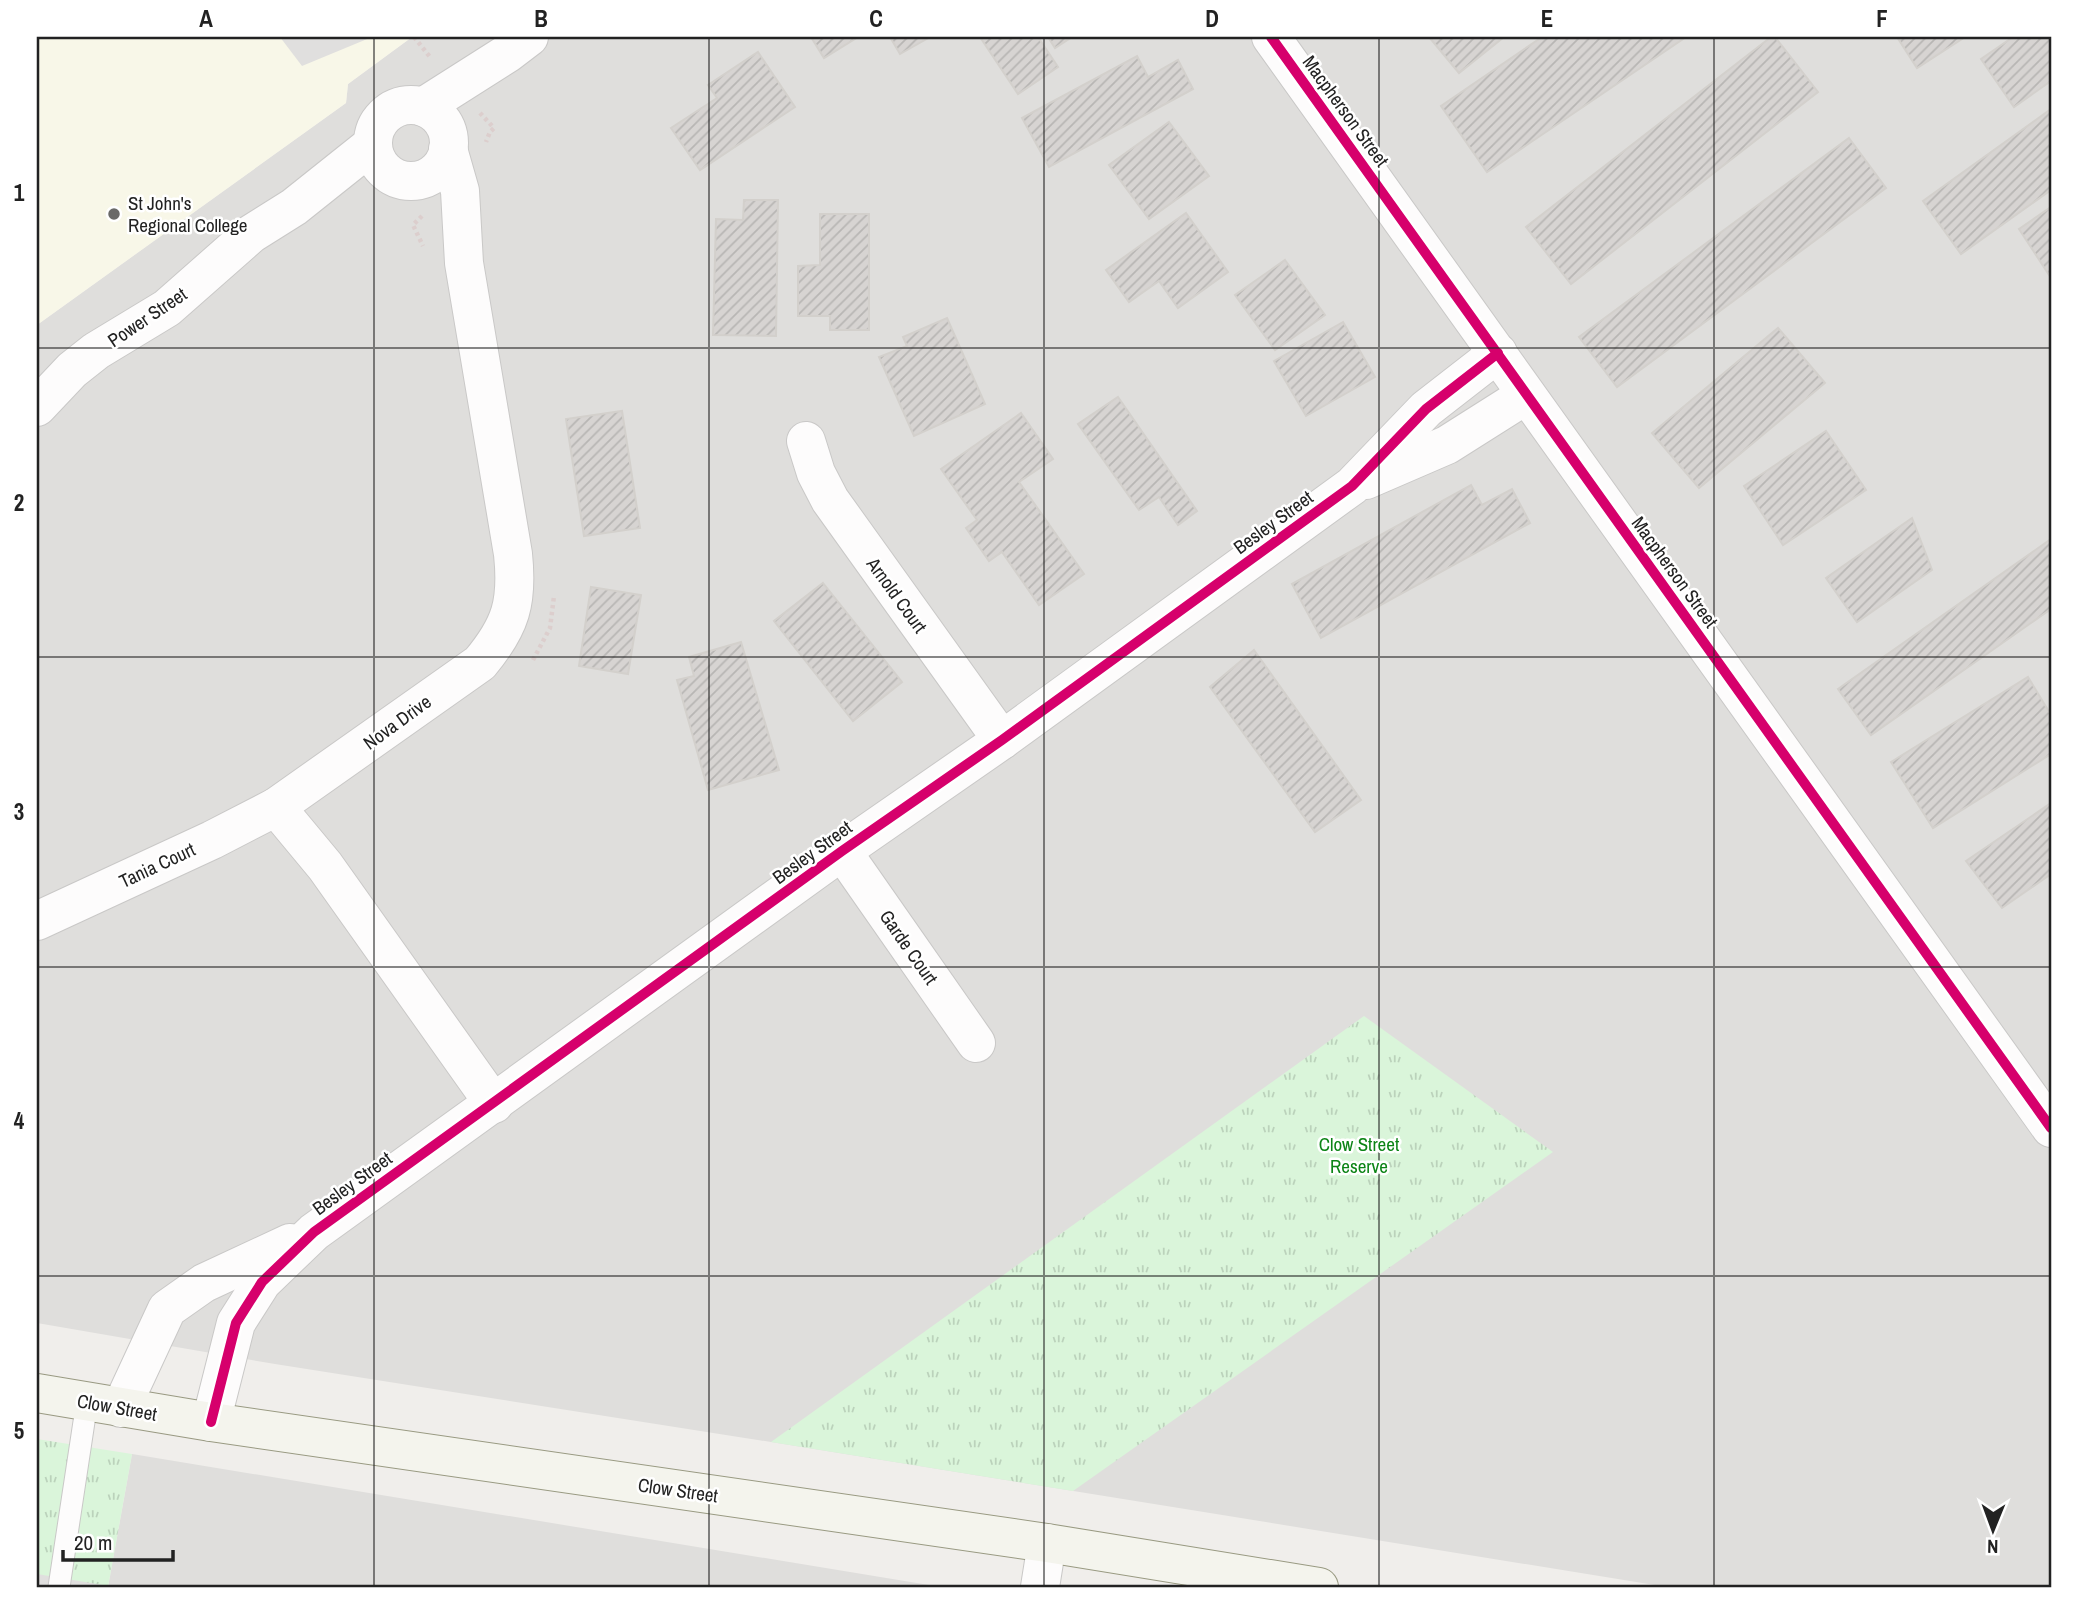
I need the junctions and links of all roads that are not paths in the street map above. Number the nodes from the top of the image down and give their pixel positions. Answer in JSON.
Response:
{"nodes":[{"id":1,"x":1271,"y":37,"type":"edge"},
{"id":2,"x":518,"y":45,"type":"edge"},
{"id":3,"x":423,"y":107,"type":"junction"},
{"id":4,"x":373,"y":144,"type":"junction"},
{"id":5,"x":449,"y":147,"type":"junction"},
{"id":6,"x":415,"y":189,"type":"junction"},
{"id":7,"x":294,"y":208,"type":"junction"},
{"id":8,"x":464,"y":263,"type":"junction"},
{"id":9,"x":1498,"y":353,"type":"junction"},
{"id":10,"x":1526,"y":395,"type":"junction"},
{"id":11,"x":37,"y":407,"type":"edge"},
{"id":12,"x":807,"y":441,"type":"dead end"},
{"id":13,"x":1352,"y":486,"type":"junction"},
{"id":14,"x":1002,"y":740,"type":"junction"},
{"id":15,"x":276,"y":807,"type":"junction"},
{"id":16,"x":842,"y":851,"type":"junction"},
{"id":17,"x":37,"y":921,"type":"edge"},
{"id":18,"x":976,"y":1043,"type":"dead end"},
{"id":19,"x":494,"y":1104,"type":"junction"},
{"id":20,"x":2051,"y":1128,"type":"edge"},
{"id":21,"x":314,"y":1232,"type":"junction"},
{"id":22,"x":37,"y":1393,"type":"edge"},
{"id":23,"x":104,"y":1405,"type":"junction"},
{"id":24,"x":211,"y":1422,"type":"junction"},
{"id":25,"x":1047,"y":1544,"type":"junction"},
{"id":26,"x":59,"y":1587,"type":"edge"},
{"id":27,"x":1040,"y":1587,"type":"edge"},
{"id":28,"x":1318,"y":1587,"type":"edge"}],
"edges":[{"from":1,"to":9,"type":"street","name":"Macpherson Street"},
{"from":2,"to":3,"type":"street"},
{"from":2,"to":5,"type":"street"},
{"from":3,"to":4,"type":"street"},
{"from":3,"to":5,"type":"street"},
{"from":4,"to":6,"type":"street"},
{"from":4,"to":7,"type":"street","name":"Power Street"},
{"from":5,"to":6,"type":"street"},
{"from":5,"to":8,"type":"street","name":"Nova Drive"},
{"from":6,"to":7,"type":"street","name":"Power Street"},
{"from":6,"to":8,"type":"street","name":"Nova Drive"},
{"from":7,"to":11,"type":"street","name":"Power Street"},
{"from":8,"to":15,"type":"street","name":"Nova Drive"},
{"from":9,"to":10,"type":"street","name":"Macpherson Street"},
{"from":9,"to":13,"type":"street","name":"Besley Street"},
{"from":10,"to":13,"type":"street","name":"Besley Street"},
{"from":10,"to":20,"type":"street","name":"Macpherson Street"},
{"from":12,"to":14,"type":"street","name":"Arnold Court"},
{"from":13,"to":14,"type":"street","name":"Besley Street"},
{"from":14,"to":16,"type":"street","name":"Besley Street"},
{"from":15,"to":17,"type":"street","name":"Tania Court"},
{"from":15,"to":19,"type":"street"},
{"from":16,"to":18,"type":"street","name":"Garde Court"},
{"from":16,"to":19,"type":"street","name":"Besley Street"},
{"from":19,"to":21,"type":"street","name":"Besley Street"},
{"from":21,"to":23,"type":"street","name":"Besley Street"},
{"from":21,"to":24,"type":"street","name":"Besley Street"},
{"from":22,"to":23,"type":"main road","name":"Clow Street"},
{"from":23,"to":24,"type":"main road","name":"Clow Street"},
{"from":23,"to":26,"type":"lane"},
{"from":24,"to":25,"type":"main road","name":"Clow Street"},
{"from":25,"to":27,"type":"street"},
{"from":25,"to":28,"type":"main road","name":"Clow Street"}]}
